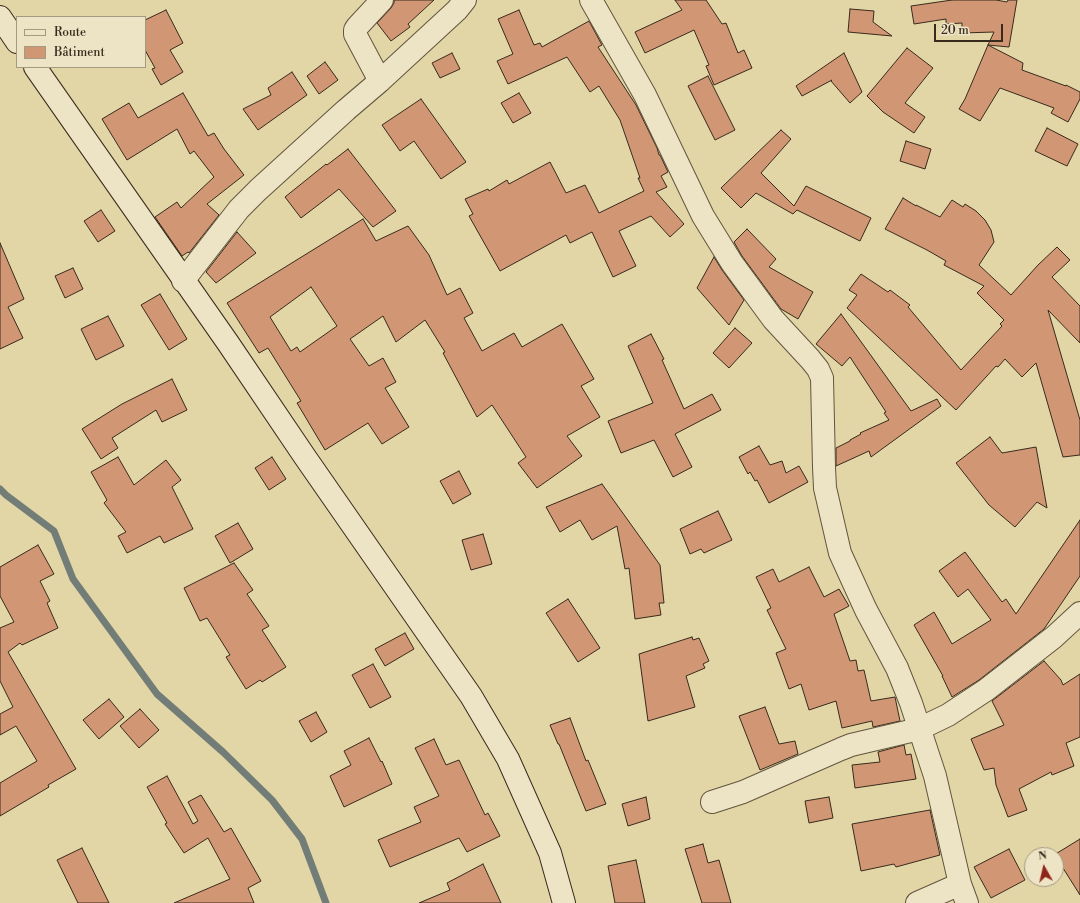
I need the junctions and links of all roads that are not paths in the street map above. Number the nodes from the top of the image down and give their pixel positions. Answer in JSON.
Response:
{"nodes":[{"id":1,"x":382,"y":0,"type":"edge"},
{"id":2,"x":465,"y":0,"type":"edge"},
{"id":3,"x":591,"y":0,"type":"edge"},
{"id":4,"x":0,"y":17,"type":"edge"},
{"id":5,"x":16,"y":41,"type":"edge"},
{"id":6,"x":36,"y":68,"type":"edge"},
{"id":7,"x":380,"y":82,"type":"junction"},
{"id":8,"x":183,"y":281,"type":"junction"},
{"id":9,"x":1080,"y":613,"type":"edge"},
{"id":10,"x":919,"y":728,"type":"junction"},
{"id":11,"x":712,"y":802,"type":"dead end"},
{"id":12,"x":964,"y":893,"type":"edge"},
{"id":13,"x":564,"y":903,"type":"edge"},
{"id":14,"x":917,"y":903,"type":"edge"}],
"edges":[{"from":1,"to":7,"type":"street"},
{"from":2,"to":7,"type":"street"},
{"from":3,"to":10,"type":"street"},
{"from":4,"to":5,"type":"street"},
{"from":6,"to":8,"type":"street"},
{"from":7,"to":8,"type":"street"},
{"from":8,"to":13,"type":"street"},
{"from":9,"to":10,"type":"street"},
{"from":10,"to":11,"type":"street"},
{"from":10,"to":12,"type":"street"},
{"from":12,"to":14,"type":"street"}]}
